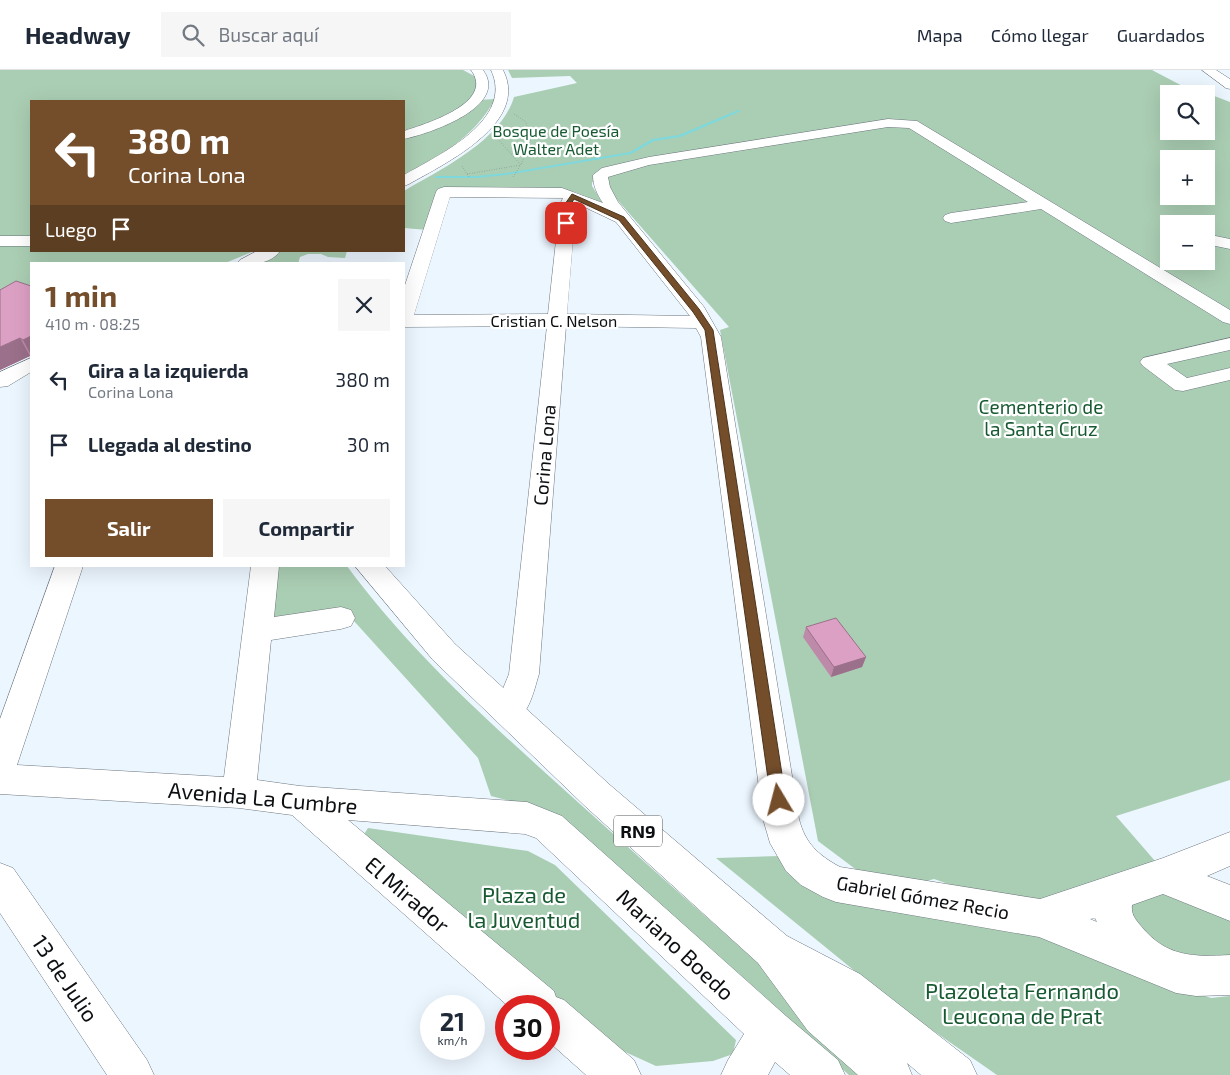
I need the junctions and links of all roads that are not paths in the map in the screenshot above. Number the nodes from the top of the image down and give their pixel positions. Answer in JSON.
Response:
{"nodes":[{"id":1,"x":477,"y":70,"type":"edge"},
{"id":2,"x":498,"y":70,"type":"edge"},
{"id":3,"x":1208,"y":70,"type":"edge"},
{"id":4,"x":1225,"y":70,"type":"edge"},
{"id":5,"x":1230,"y":71,"type":"edge"},
{"id":6,"x":1230,"y":85,"type":"edge"},
{"id":7,"x":405,"y":135,"type":"edge"},
{"id":8,"x":405,"y":180,"type":"edge"},
{"id":9,"x":572,"y":196,"type":"junction"},
{"id":10,"x":1044,"y":204,"type":"junction"},
{"id":11,"x":951,"y":218,"type":"dead end"},
{"id":12,"x":622,"y":219,"type":"junction"},
{"id":13,"x":1215,"y":227,"type":"edge"},
{"id":14,"x":1230,"y":228,"type":"edge"},
{"id":15,"x":0,"y":241,"type":"edge"},
{"id":16,"x":30,"y":241,"type":"edge"},
{"id":17,"x":1215,"y":241,"type":"edge"},
{"id":18,"x":1230,"y":244,"type":"edge"},
{"id":19,"x":269,"y":252,"type":"edge"},
{"id":20,"x":250,"y":262,"type":"edge"},
{"id":21,"x":405,"y":313,"type":"edge"},
{"id":22,"x":1230,"y":318,"type":"edge"},
{"id":23,"x":557,"y":320,"type":"junction"},
{"id":24,"x":405,"y":321,"type":"edge"},
{"id":25,"x":704,"y":322,"type":"junction"},
{"id":26,"x":1230,"y":344,"type":"edge"},
{"id":27,"x":30,"y":365,"type":"edge"},
{"id":28,"x":30,"y":370,"type":"edge"},
{"id":29,"x":1230,"y":374,"type":"edge"},
{"id":30,"x":0,"y":382,"type":"edge"},
{"id":31,"x":69,"y":567,"type":"edge"},
{"id":32,"x":264,"y":567,"type":"edge"},
{"id":33,"x":370,"y":567,"type":"edge"},
{"id":34,"x":341,"y":618,"type":"dead end"},
{"id":35,"x":258,"y":630,"type":"junction"},
{"id":36,"x":506,"y":710,"type":"junction"},
{"id":37,"x":0,"y":765,"type":"edge"},
{"id":38,"x":0,"y":779,"type":"edge"},
{"id":39,"x":239,"y":793,"type":"junction"},
{"id":40,"x":300,"y":801,"type":"junction"},
{"id":41,"x":527,"y":818,"type":"joint"},
{"id":42,"x":1230,"y":849,"type":"edge"},
{"id":43,"x":1163,"y":876,"type":"junction"},
{"id":44,"x":0,"y":881,"type":"edge"},
{"id":45,"x":1117,"y":892,"type":"junction"},
{"id":46,"x":1230,"y":903,"type":"edge"},
{"id":47,"x":1040,"y":918,"type":"junction"},
{"id":48,"x":772,"y":949,"type":"junction"},
{"id":49,"x":1177,"y":973,"type":"junction"},
{"id":50,"x":1230,"y":975,"type":"edge"},
{"id":51,"x":526,"y":995,"type":"edge"},
{"id":52,"x":560,"y":1024,"type":"edge"},
{"id":53,"x":771,"y":1031,"type":"junction"},
{"id":54,"x":132,"y":1075,"type":"edge"},
{"id":55,"x":619,"y":1075,"type":"edge"},
{"id":56,"x":743,"y":1075,"type":"edge"},
{"id":57,"x":822,"y":1075,"type":"edge"},
{"id":58,"x":890,"y":1075,"type":"edge"},
{"id":59,"x":955,"y":1075,"type":"edge"}],
"edges":[{"from":1,"to":7,"type":"main road"},
{"from":2,"to":8,"type":"main road"},
{"from":3,"to":6,"type":"main road"},
{"from":4,"to":5,"type":"main road"},
{"from":9,"to":12,"type":"main road","name":"Gabriel Gómez Recio"},
{"from":9,"to":21,"type":"main road","name":"Gabriel Gómez Recio"},
{"from":9,"to":23,"type":"main road","name":"Corina Lona"},
{"from":10,"to":11,"type":"main road"},
{"from":10,"to":12,"type":"main road"},
{"from":10,"to":22,"type":"main road"},
{"from":12,"to":25,"type":"main road","name":"Gabriel Gómez Recio"},
{"from":13,"to":14,"type":"main road"},
{"from":15,"to":16,"type":"main road"},
{"from":17,"to":18,"type":"main road"},
{"from":19,"to":20,"type":"main road"},
{"from":23,"to":24,"type":"main road","name":"Cristian C. Nelson"},
{"from":23,"to":25,"type":"main road","name":"Cristian C. Nelson"},
{"from":23,"to":36,"type":"main road","name":"Corina Lona"},
{"from":25,"to":47,"type":"main road","name":"Gabriel Gómez Recio"},
{"from":26,"to":29,"type":"main road"},
{"from":27,"to":30,"type":"main road"},
{"from":28,"to":30,"type":"main road"},
{"from":31,"to":37,"type":"main road"},
{"from":32,"to":35,"type":"main road"},
{"from":33,"to":36,"type":"main road","number":"RN9"},
{"from":34,"to":35,"type":"main road"},
{"from":35,"to":39,"type":"main road"},
{"from":36,"to":48,"type":"main road","number":"RN9"},
{"from":38,"to":39,"type":"main road","name":"Avenida La Cumbre"},
{"from":39,"to":40,"type":"main road","name":"Avenida La Cumbre"},
{"from":40,"to":41,"type":"main road","name":"Avenida La Cumbre"},
{"from":40,"to":51,"type":"main road","name":"El Mirador"},
{"from":41,"to":53,"type":"main road","name":"Mariano Boedo"},
{"from":42,"to":43,"type":"main road","name":"Gabriel Gómez Recio"},
{"from":43,"to":45,"type":"main road","name":"Gabriel Gómez Recio"},
{"from":43,"to":46,"type":"main road"},
{"from":44,"to":54,"type":"main road","name":"13 de Julio"},
{"from":45,"to":47,"type":"main road","name":"Gabriel Gómez Recio"},
{"from":45,"to":49,"type":"main road"},
{"from":47,"to":49,"type":"main road","name":"Gabriel Gómez Recio"},
{"from":48,"to":58,"type":"main road","number":"RN9"},
{"from":48,"to":59,"type":"main road","number":"RN9"},
{"from":49,"to":50,"type":"main road"},
{"from":52,"to":55,"type":"main road"},
{"from":53,"to":56,"type":"main road"},
{"from":53,"to":57,"type":"main road","name":"Mariano Boedo"}]}
